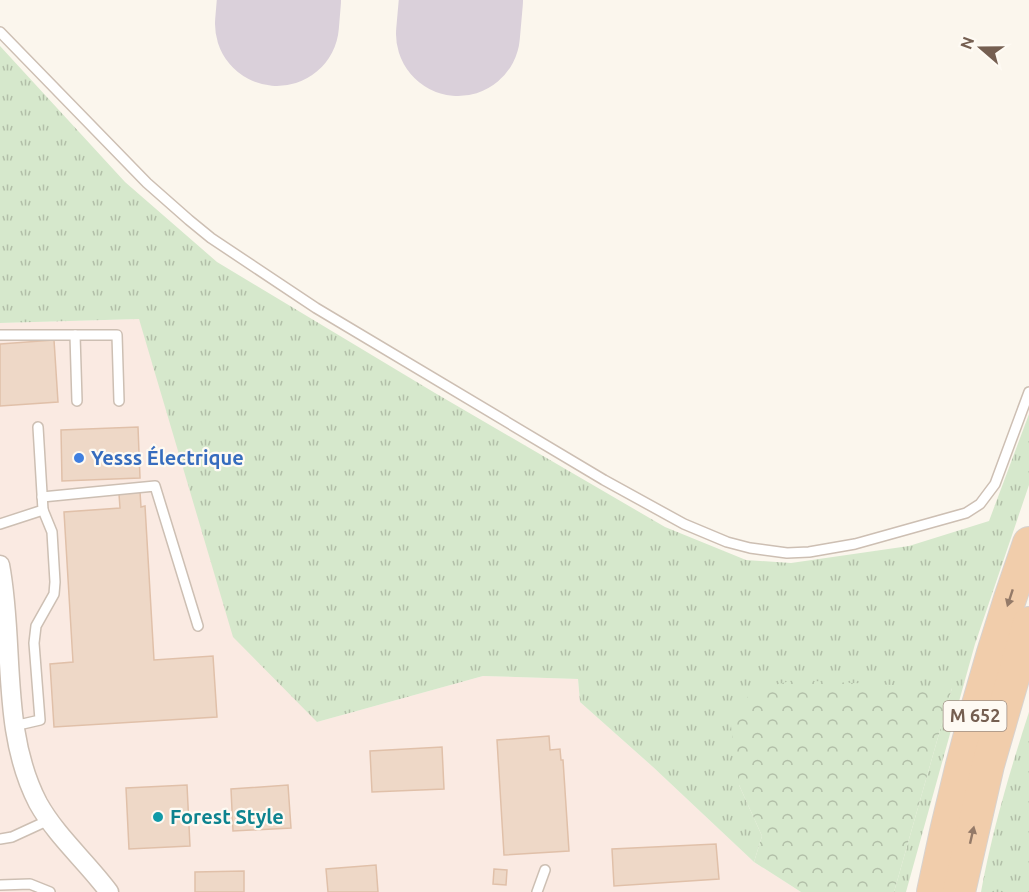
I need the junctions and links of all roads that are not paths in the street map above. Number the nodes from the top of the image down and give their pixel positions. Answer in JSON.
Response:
{"nodes":[{"id":1,"x":0,"y":32,"type":"edge"},
{"id":2,"x":0,"y":335,"type":"edge"},
{"id":3,"x":75,"y":335,"type":"junction"},
{"id":4,"x":1029,"y":392,"type":"edge"},
{"id":5,"x":120,"y":401,"type":"dead end"},
{"id":6,"x":77,"y":402,"type":"dead end"},
{"id":7,"x":38,"y":427,"type":"dead end"},
{"id":8,"x":42,"y":497,"type":"junction"},
{"id":9,"x":44,"y":510,"type":"junction"},
{"id":10,"x":0,"y":524,"type":"edge"},
{"id":11,"x":1029,"y":543,"type":"edge"},
{"id":12,"x":0,"y":565,"type":"edge"},
{"id":13,"x":1029,"y":623,"type":"edge"},
{"id":14,"x":198,"y":626,"type":"dead end"},
{"id":15,"x":14,"y":727,"type":"junction"},
{"id":16,"x":970,"y":737,"type":"junction"},
{"id":17,"x":49,"y":820,"type":"junction"},
{"id":18,"x":0,"y":839,"type":"edge"},
{"id":19,"x":545,"y":870,"type":"dead end"},
{"id":20,"x":0,"y":885,"type":"edge"},
{"id":21,"x":50,"y":892,"type":"edge"},
{"id":22,"x":109,"y":892,"type":"edge"},
{"id":23,"x":537,"y":892,"type":"edge"},
{"id":24,"x":920,"y":892,"type":"edge"},
{"id":25,"x":933,"y":892,"type":"edge"},
{"id":26,"x":959,"y":892,"type":"edge"}],
"edges":[{"from":1,"to":4,"type":"lane"},
{"from":2,"to":3,"type":"lane"},
{"from":3,"to":5,"type":"lane"},
{"from":3,"to":6,"type":"lane"},
{"from":7,"to":8,"type":"lane"},
{"from":8,"to":9,"type":"lane"},
{"from":8,"to":14,"type":"lane"},
{"from":9,"to":10,"type":"lane"},
{"from":9,"to":15,"type":"lane"},
{"from":11,"to":16,"type":"highway","number":"M 652","one_way":true},
{"from":12,"to":15,"type":"street"},
{"from":26,"to":13,"type":"highway","number":"M 652","one_way":true},
{"from":15,"to":17,"type":"street"},
{"from":16,"to":24,"type":"highway"},
{"from":16,"to":25,"type":"highway","number":"M 652"},
{"from":17,"to":18,"type":"lane"},
{"from":17,"to":22,"type":"street"},
{"from":19,"to":23,"type":"lane"},
{"from":20,"to":21,"type":"lane"}]}
